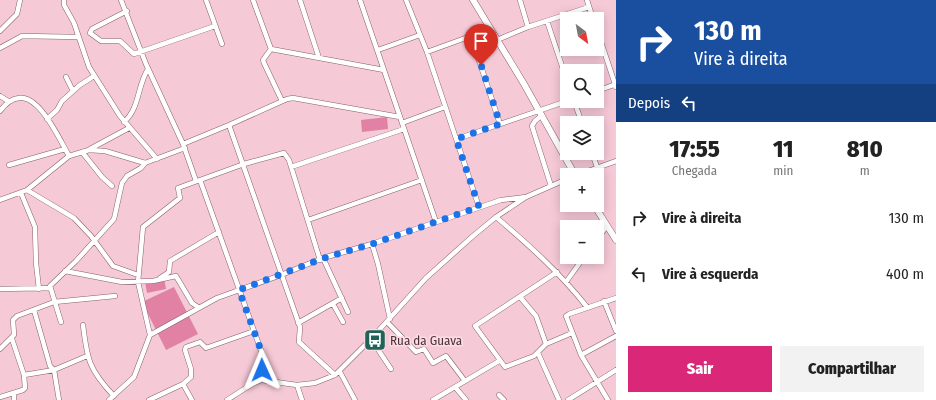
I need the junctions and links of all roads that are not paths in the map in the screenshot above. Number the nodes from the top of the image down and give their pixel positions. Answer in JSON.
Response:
{"nodes":[{"id":1,"x":20,"y":0,"type":"edge"},
{"id":2,"x":62,"y":0,"type":"edge"},
{"id":3,"x":121,"y":0,"type":"edge"},
{"id":4,"x":206,"y":0,"type":"edge"},
{"id":5,"x":253,"y":0,"type":"edge"},
{"id":6,"x":300,"y":0,"type":"edge"},
{"id":7,"x":360,"y":0,"type":"edge"},
{"id":8,"x":406,"y":0,"type":"edge"},
{"id":9,"x":474,"y":0,"type":"edge"},
{"id":10,"x":520,"y":0,"type":"edge"},
{"id":11,"x":587,"y":0,"type":"edge"},
{"id":12,"x":589,"y":7,"type":"junction"},
{"id":13,"x":127,"y":11,"type":"junction"},
{"id":14,"x":591,"y":12,"type":"edge"},
{"id":15,"x":547,"y":21,"type":"junction"},
{"id":16,"x":488,"y":25,"type":"junction"},
{"id":17,"x":215,"y":26,"type":"junction"},
{"id":18,"x":528,"y":27,"type":"junction"},
{"id":19,"x":0,"y":31,"type":"edge"},
{"id":20,"x":420,"y":35,"type":"junction"},
{"id":21,"x":471,"y":36,"type":"junction"},
{"id":22,"x":78,"y":37,"type":"junction"},
{"id":23,"x":497,"y":40,"type":"junction"},
{"id":24,"x":222,"y":44,"type":"dead end"},
{"id":25,"x":0,"y":48,"type":"edge"},
{"id":26,"x":271,"y":49,"type":"junction"},
{"id":27,"x":378,"y":50,"type":"junction"},
{"id":28,"x":604,"y":50,"type":"edge"},
{"id":29,"x":142,"y":52,"type":"junction"},
{"id":30,"x":427,"y":52,"type":"junction"},
{"id":31,"x":319,"y":58,"type":"junction"},
{"id":32,"x":561,"y":64,"type":"edge"},
{"id":33,"x":148,"y":69,"type":"junction"},
{"id":34,"x":384,"y":70,"type":"junction"},
{"id":35,"x":94,"y":76,"type":"junction"},
{"id":36,"x":66,"y":77,"type":"dead end"},
{"id":37,"x":616,"y":85,"type":"edge"},
{"id":38,"x":604,"y":89,"type":"edge"},
{"id":39,"x":73,"y":91,"type":"junction"},
{"id":40,"x":0,"y":96,"type":"edge"},
{"id":41,"x":8,"y":101,"type":"junction"},
{"id":42,"x":282,"y":101,"type":"junction"},
{"id":43,"x":560,"y":104,"type":"edge"},
{"id":44,"x":445,"y":107,"type":"junction"},
{"id":45,"x":0,"y":111,"type":"edge"},
{"id":46,"x":541,"y":112,"type":"junction"},
{"id":47,"x":400,"y":117,"type":"junction"},
{"id":48,"x":47,"y":119,"type":"junction"},
{"id":49,"x":124,"y":122,"type":"junction"},
{"id":50,"x":402,"y":123,"type":"junction"},
{"id":51,"x":500,"y":124,"type":"junction"},
{"id":52,"x":229,"y":126,"type":"junction"},
{"id":53,"x":129,"y":128,"type":"junction"},
{"id":54,"x":404,"y":129,"type":"junction"},
{"id":55,"x":456,"y":139,"type":"junction"},
{"id":56,"x":184,"y":146,"type":"junction"},
{"id":57,"x":65,"y":149,"type":"junction"},
{"id":58,"x":89,"y":150,"type":"junction"},
{"id":59,"x":82,"y":152,"type":"junction"},
{"id":60,"x":69,"y":156,"type":"junction"},
{"id":61,"x":157,"y":159,"type":"junction"},
{"id":62,"x":594,"y":160,"type":"edge"},
{"id":63,"x":616,"y":161,"type":"edge"},
{"id":64,"x":145,"y":163,"type":"junction"},
{"id":65,"x":244,"y":164,"type":"junction"},
{"id":66,"x":9,"y":165,"type":"dead end"},
{"id":67,"x":291,"y":167,"type":"junction"},
{"id":68,"x":572,"y":168,"type":"edge"},
{"id":69,"x":597,"y":168,"type":"joint"},
{"id":70,"x":422,"y":180,"type":"junction"},
{"id":71,"x":198,"y":181,"type":"junction"},
{"id":72,"x":560,"y":182,"type":"edge"},
{"id":73,"x":112,"y":186,"type":"dead end"},
{"id":74,"x":551,"y":186,"type":"junction"},
{"id":75,"x":27,"y":190,"type":"junction"},
{"id":76,"x":21,"y":193,"type":"junction"},
{"id":77,"x":526,"y":198,"type":"junction"},
{"id":78,"x":0,"y":200,"type":"edge"},
{"id":79,"x":479,"y":207,"type":"junction"},
{"id":80,"x":598,"y":212,"type":"edge"},
{"id":81,"x":496,"y":217,"type":"junction"},
{"id":82,"x":308,"y":220,"type":"junction"},
{"id":83,"x":436,"y":222,"type":"junction"},
{"id":84,"x":607,"y":226,"type":"junction"},
{"id":85,"x":604,"y":230,"type":"edge"},
{"id":86,"x":219,"y":232,"type":"junction"},
{"id":87,"x":94,"y":240,"type":"junction"},
{"id":88,"x":616,"y":240,"type":"edge"},
{"id":89,"x":372,"y":244,"type":"junction"},
{"id":90,"x":322,"y":259,"type":"junction"},
{"id":91,"x":579,"y":264,"type":"edge"},
{"id":92,"x":65,"y":271,"type":"junction"},
{"id":93,"x":557,"y":272,"type":"junction"},
{"id":94,"x":138,"y":275,"type":"junction"},
{"id":95,"x":281,"y":276,"type":"junction"},
{"id":96,"x":153,"y":281,"type":"junction"},
{"id":97,"x":138,"y":282,"type":"junction"},
{"id":98,"x":566,"y":282,"type":"junction"},
{"id":99,"x":50,"y":288,"type":"junction"},
{"id":100,"x":0,"y":289,"type":"edge"},
{"id":101,"x":39,"y":289,"type":"junction"},
{"id":102,"x":239,"y":290,"type":"junction"},
{"id":103,"x":115,"y":296,"type":"dead end"},
{"id":104,"x":520,"y":297,"type":"junction"},
{"id":105,"x":342,"y":298,"type":"junction"},
{"id":106,"x":616,"y":298,"type":"edge"},
{"id":107,"x":54,"y":302,"type":"junction"},
{"id":108,"x":604,"y":302,"type":"junction"},
{"id":109,"x":333,"y":304,"type":"junction"},
{"id":110,"x":198,"y":307,"type":"junction"},
{"id":111,"x":587,"y":307,"type":"junction"},
{"id":112,"x":34,"y":310,"type":"junction"},
{"id":113,"x":348,"y":312,"type":"dead end"},
{"id":114,"x":389,"y":320,"type":"junction"},
{"id":115,"x":61,"y":322,"type":"dead end"},
{"id":116,"x":343,"y":322,"type":"dead end"},
{"id":117,"x":298,"y":323,"type":"junction"},
{"id":118,"x":83,"y":325,"type":"dead end"},
{"id":119,"x":254,"y":331,"type":"junction"},
{"id":120,"x":616,"y":331,"type":"edge"},
{"id":121,"x":572,"y":333,"type":"junction"},
{"id":122,"x":150,"y":335,"type":"junction"},
{"id":123,"x":616,"y":336,"type":"edge"},
{"id":124,"x":12,"y":339,"type":"junction"},
{"id":125,"x":371,"y":339,"type":"junction"},
{"id":126,"x":546,"y":344,"type":"junction"},
{"id":127,"x":0,"y":349,"type":"edge"},
{"id":128,"x":538,"y":353,"type":"junction"},
{"id":129,"x":582,"y":355,"type":"junction"},
{"id":130,"x":87,"y":356,"type":"junction"},
{"id":131,"x":500,"y":361,"type":"junction"},
{"id":132,"x":391,"y":369,"type":"dead end"},
{"id":133,"x":54,"y":370,"type":"junction"},
{"id":134,"x":616,"y":370,"type":"edge"},
{"id":135,"x":340,"y":372,"type":"junction"},
{"id":136,"x":24,"y":375,"type":"junction"},
{"id":137,"x":335,"y":375,"type":"junction"},
{"id":138,"x":261,"y":380,"type":"junction"},
{"id":139,"x":465,"y":381,"type":"junction"},
{"id":140,"x":598,"y":382,"type":"junction"},
{"id":141,"x":183,"y":384,"type":"junction"},
{"id":142,"x":297,"y":385,"type":"junction"},
{"id":143,"x":455,"y":387,"type":"junction"},
{"id":144,"x":14,"y":393,"type":"junction"},
{"id":145,"x":499,"y":395,"type":"dead end"},
{"id":146,"x":114,"y":396,"type":"junction"},
{"id":147,"x":0,"y":397,"type":"edge"},
{"id":148,"x":14,"y":400,"type":"edge"},
{"id":149,"x":59,"y":400,"type":"edge"},
{"id":150,"x":109,"y":400,"type":"edge"},
{"id":151,"x":149,"y":400,"type":"edge"},
{"id":152,"x":192,"y":400,"type":"edge"},
{"id":153,"x":226,"y":400,"type":"edge"},
{"id":154,"x":302,"y":400,"type":"edge"},
{"id":155,"x":355,"y":400,"type":"edge"},
{"id":156,"x":432,"y":400,"type":"edge"},
{"id":157,"x":465,"y":400,"type":"edge"},
{"id":158,"x":504,"y":400,"type":"edge"},
{"id":159,"x":559,"y":400,"type":"edge"},
{"id":160,"x":568,"y":400,"type":"edge"},
{"id":161,"x":608,"y":400,"type":"edge"}],
"edges":[{"from":1,"to":19,"type":"street"},
{"from":2,"to":22,"type":"street"},
{"from":3,"to":13,"type":"street"},
{"from":4,"to":17,"type":"street"},
{"from":5,"to":26,"type":"street"},
{"from":6,"to":31,"type":"street"},
{"from":7,"to":27,"type":"street"},
{"from":8,"to":20,"type":"street"},
{"from":9,"to":16,"type":"main road"},
{"from":10,"to":18,"type":"street"},
{"from":11,"to":12,"type":"street"},
{"from":12,"to":14,"type":"street"},
{"from":12,"to":15,"type":"street"},
{"from":13,"to":29,"type":"street"},
{"from":13,"to":29,"type":"street"},
{"from":15,"to":18,"type":"street"},
{"from":15,"to":32,"type":"street"},
{"from":16,"to":21,"type":"street"},
{"from":16,"to":23,"type":"main road"},
{"from":17,"to":24,"type":"street"},
{"from":17,"to":29,"type":"street"},
{"from":18,"to":23,"type":"street"},
{"from":20,"to":27,"type":"street"},
{"from":20,"to":30,"type":"street"},
{"from":21,"to":30,"type":"street"},
{"from":21,"to":51,"type":"street"},
{"from":22,"to":25,"type":"street"},
{"from":22,"to":35,"type":"street"},
{"from":23,"to":46,"type":"main road"},
{"from":26,"to":31,"type":"street"},
{"from":26,"to":42,"type":"street"},
{"from":27,"to":34,"type":"street"},
{"from":28,"to":37,"type":"street"},
{"from":29,"to":33,"type":"street"},
{"from":30,"to":44,"type":"street"},
{"from":31,"to":34,"type":"street"},
{"from":33,"to":49,"type":"street"},
{"from":33,"to":56,"type":"street"},
{"from":34,"to":47,"type":"street"},
{"from":35,"to":39,"type":"street"},
{"from":35,"to":49,"type":"street"},
{"from":36,"to":39,"type":"street"},
{"from":37,"to":38,"type":"street"},
{"from":39,"to":48,"type":"street"},
{"from":40,"to":41,"type":"street"},
{"from":41,"to":45,"type":"street"},
{"from":41,"to":48,"type":"street"},
{"from":42,"to":47,"type":"street"},
{"from":42,"to":52,"type":"street"},
{"from":43,"to":46,"type":"street"},
{"from":44,"to":50,"type":"street"},
{"from":44,"to":55,"type":"street"},
{"from":46,"to":51,"type":"street"},
{"from":46,"to":68,"type":"main road"},
{"from":46,"to":74,"type":"street"},
{"from":47,"to":50,"type":"street"},
{"from":48,"to":57,"type":"street"},
{"from":49,"to":53,"type":"street"},
{"from":50,"to":54,"type":"street"},
{"from":51,"to":55,"type":"street"},
{"from":52,"to":56,"type":"street"},
{"from":52,"to":65,"type":"street"},
{"from":53,"to":58,"type":"street"},
{"from":53,"to":61,"type":"street"},
{"from":54,"to":67,"type":"street"},
{"from":54,"to":70,"type":"street"},
{"from":55,"to":79,"type":"street"},
{"from":56,"to":61,"type":"street"},
{"from":56,"to":71,"type":"street"},
{"from":57,"to":60,"type":"street"},
{"from":57,"to":66,"type":"street"},
{"from":58,"to":59,"type":"street"},
{"from":58,"to":64,"type":"street"},
{"from":59,"to":60,"type":"street"},
{"from":59,"to":73,"type":"street"},
{"from":60,"to":75,"type":"street"},
{"from":61,"to":64,"type":"street"},
{"from":62,"to":69,"type":"street"},
{"from":63,"to":69,"type":"street"},
{"from":64,"to":87,"type":"street"},
{"from":65,"to":67,"type":"street"},
{"from":65,"to":71,"type":"street"},
{"from":65,"to":95,"type":"street"},
{"from":67,"to":82,"type":"street"},
{"from":70,"to":82,"type":"street"},
{"from":70,"to":83,"type":"street"},
{"from":71,"to":86,"type":"street"},
{"from":71,"to":94,"type":"street"},
{"from":72,"to":74,"type":"street"},
{"from":74,"to":77,"type":"street"},
{"from":75,"to":76,"type":"street"},
{"from":75,"to":87,"type":"street"},
{"from":76,"to":78,"type":"street"},
{"from":76,"to":101,"type":"street"},
{"from":77,"to":79,"type":"street"},
{"from":77,"to":81,"type":"street"},
{"from":79,"to":83,"type":"street"},
{"from":80,"to":84,"type":"main road"},
{"from":81,"to":93,"type":"street"},
{"from":81,"to":114,"type":"street"},
{"from":82,"to":90,"type":"street"},
{"from":83,"to":89,"type":"street"},
{"from":84,"to":85,"type":"street"},
{"from":84,"to":88,"type":"main road"},
{"from":86,"to":96,"type":"street"},
{"from":86,"to":102,"type":"street"},
{"from":87,"to":92,"type":"street"},
{"from":87,"to":94,"type":"street"},
{"from":89,"to":90,"type":"street"},
{"from":89,"to":114,"type":"street"},
{"from":90,"to":95,"type":"street"},
{"from":90,"to":105,"type":"street"},
{"from":91,"to":98,"type":"street"},
{"from":92,"to":97,"type":"street"},
{"from":92,"to":99,"type":"street"},
{"from":93,"to":98,"type":"street"},
{"from":93,"to":104,"type":"street"},
{"from":94,"to":97,"type":"street"},
{"from":95,"to":102,"type":"street"},
{"from":95,"to":117,"type":"street"},
{"from":96,"to":97,"type":"street"},
{"from":96,"to":110,"type":"street"},
{"from":97,"to":122,"type":"street"},
{"from":98,"to":111,"type":"street"},
{"from":99,"to":101,"type":"street"},
{"from":99,"to":107,"type":"street"},
{"from":100,"to":101,"type":"street"},
{"from":102,"to":110,"type":"street"},
{"from":102,"to":119,"type":"street"},
{"from":103,"to":107,"type":"street"},
{"from":104,"to":126,"type":"street"},
{"from":104,"to":131,"type":"street"},
{"from":105,"to":109,"type":"street"},
{"from":105,"to":113,"type":"street"},
{"from":106,"to":108,"type":"street"},
{"from":107,"to":112,"type":"street"},
{"from":107,"to":115,"type":"street"},
{"from":108,"to":111,"type":"street"},
{"from":108,"to":120,"type":"street"},
{"from":109,"to":116,"type":"street"},
{"from":109,"to":117,"type":"street"},
{"from":110,"to":122,"type":"street"},
{"from":111,"to":121,"type":"street"},
{"from":112,"to":124,"type":"street"},
{"from":112,"to":133,"type":"street"},
{"from":114,"to":125,"type":"street"},
{"from":114,"to":139,"type":"street"},
{"from":117,"to":137,"type":"street"},
{"from":118,"to":130,"type":"street"},
{"from":119,"to":138,"type":"street"},
{"from":119,"to":141,"type":"street"},
{"from":121,"to":126,"type":"street"},
{"from":121,"to":129,"type":"street"},
{"from":122,"to":146,"type":"street"},
{"from":123,"to":129,"type":"street"},
{"from":124,"to":127,"type":"street"},
{"from":124,"to":136,"type":"street"},
{"from":125,"to":132,"type":"street"},
{"from":125,"to":135,"type":"street"},
{"from":126,"to":128,"type":"street"},
{"from":128,"to":131,"type":"street"},
{"from":128,"to":159,"type":"street"},
{"from":129,"to":140,"type":"street"},
{"from":130,"to":133,"type":"street"},
{"from":130,"to":146,"type":"street"},
{"from":131,"to":139,"type":"street"},
{"from":133,"to":136,"type":"street"},
{"from":133,"to":149,"type":"street"},
{"from":134,"to":140,"type":"street"},
{"from":135,"to":137,"type":"street"},
{"from":135,"to":155,"type":"street"},
{"from":136,"to":144,"type":"street"},
{"from":137,"to":142,"type":"street"},
{"from":138,"to":142,"type":"street"},
{"from":138,"to":153,"type":"street"},
{"from":139,"to":143,"type":"street"},
{"from":140,"to":160,"type":"street"},
{"from":140,"to":161,"type":"street"},
{"from":141,"to":151,"type":"street"},
{"from":141,"to":152,"type":"street"},
{"from":142,"to":154,"type":"street"},
{"from":143,"to":156,"type":"street"},
{"from":143,"to":157,"type":"street"},
{"from":144,"to":147,"type":"street"},
{"from":144,"to":148,"type":"street"},
{"from":145,"to":158,"type":"street"},
{"from":146,"to":150,"type":"street"}]}
